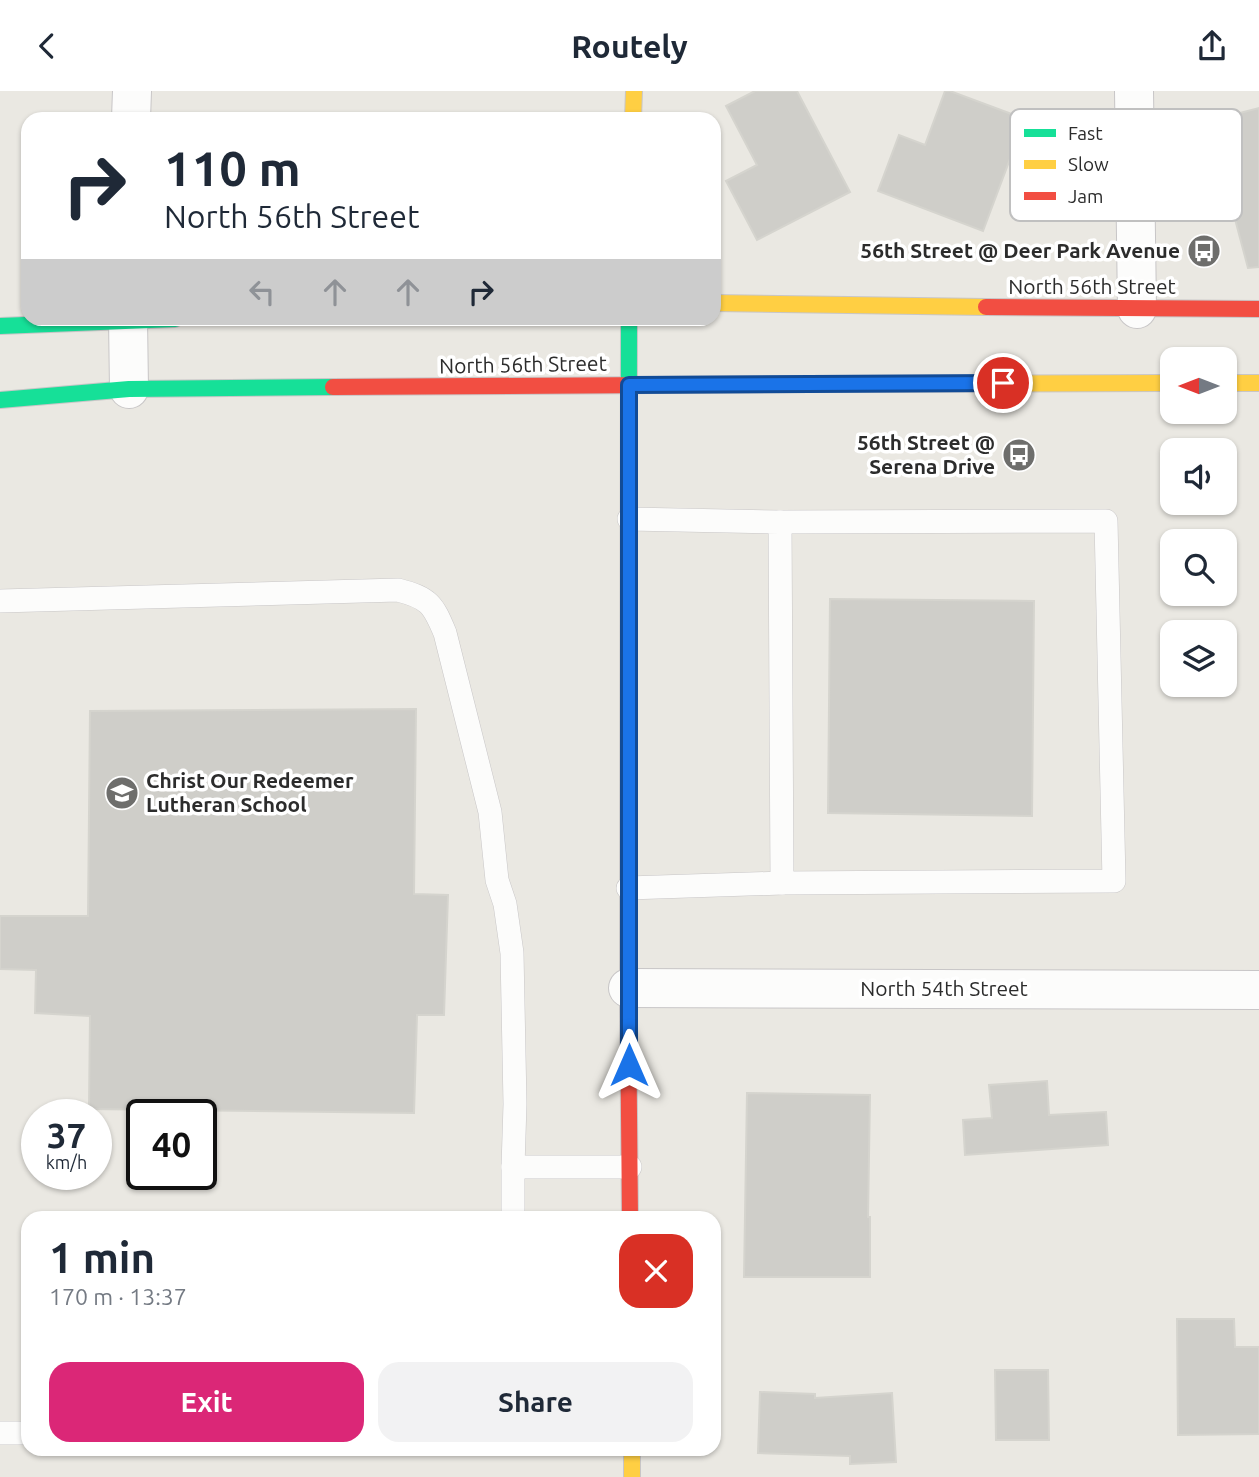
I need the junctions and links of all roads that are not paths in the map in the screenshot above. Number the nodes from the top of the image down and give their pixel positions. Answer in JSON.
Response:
{"nodes":[{"id":1,"x":132,"y":91,"type":"edge"},
{"id":2,"x":634,"y":91,"type":"edge"},
{"id":3,"x":1134,"y":91,"type":"edge"},
{"id":4,"x":1134,"y":109,"type":"edge"},
{"id":5,"x":131,"y":112,"type":"edge"},
{"id":6,"x":633,"y":112,"type":"edge"},
{"id":7,"x":1136,"y":221,"type":"edge"},
{"id":8,"x":721,"y":303,"type":"edge"},
{"id":9,"x":1137,"y":309,"type":"junction"},
{"id":10,"x":1259,"y":309,"type":"edge"},
{"id":11,"x":21,"y":325,"type":"edge"},
{"id":12,"x":0,"y":326,"type":"edge"},
{"id":13,"x":128,"y":326,"type":"edge"},
{"id":14,"x":629,"y":326,"type":"edge"},
{"id":15,"x":1160,"y":383,"type":"edge"},
{"id":16,"x":1237,"y":383,"type":"edge"},
{"id":17,"x":1259,"y":383,"type":"edge"},
{"id":18,"x":629,"y":385,"type":"junction"},
{"id":19,"x":129,"y":389,"type":"junction"},
{"id":20,"x":0,"y":400,"type":"edge"},
{"id":21,"x":629,"y":519,"type":"junction"},
{"id":22,"x":780,"y":521,"type":"junction"},
{"id":23,"x":0,"y":601,"type":"edge"},
{"id":24,"x":782,"y":883,"type":"junction"},
{"id":25,"x":628,"y":888,"type":"junction"},
{"id":26,"x":628,"y":988,"type":"junction"},
{"id":27,"x":1259,"y":990,"type":"edge"},
{"id":28,"x":513,"y":1167,"type":"junction"},
{"id":29,"x":630,"y":1167,"type":"junction"},
{"id":30,"x":513,"y":1211,"type":"edge"},
{"id":31,"x":630,"y":1211,"type":"edge"},
{"id":32,"x":0,"y":1433,"type":"edge"},
{"id":33,"x":21,"y":1433,"type":"edge"},
{"id":34,"x":632,"y":1456,"type":"edge"},
{"id":35,"x":632,"y":1477,"type":"edge"}],
"edges":[{"from":1,"to":5,"type":"street"},
{"from":2,"to":6,"type":"main road"},
{"from":3,"to":4,"type":"street"},
{"from":7,"to":9,"type":"street"},
{"from":8,"to":9,"type":"main road","name":"North 56th Street"},
{"from":9,"to":10,"type":"main road","name":"North 56th Street"},
{"from":11,"to":12,"type":"main road"},
{"from":13,"to":19,"type":"street"},
{"from":14,"to":18,"type":"main road"},
{"from":15,"to":18,"type":"main road","name":"North 56th Street"},
{"from":16,"to":17,"type":"main road"},
{"from":18,"to":19,"type":"main road","name":"North 56th Street"},
{"from":18,"to":21,"type":"main road"},
{"from":19,"to":20,"type":"main road","name":"North 56th Street"},
{"from":21,"to":22,"type":"lane"},
{"from":21,"to":25,"type":"main road"},
{"from":22,"to":24,"type":"lane"},
{"from":22,"to":24,"type":"lane"},
{"from":23,"to":28,"type":"lane"},
{"from":24,"to":25,"type":"lane"},
{"from":25,"to":26,"type":"main road"},
{"from":26,"to":27,"type":"street","name":"North 54th Street"},
{"from":26,"to":29,"type":"main road"},
{"from":28,"to":29,"type":"lane"},
{"from":28,"to":30,"type":"lane"},
{"from":29,"to":31,"type":"main road"},
{"from":32,"to":33,"type":"lane"},
{"from":34,"to":35,"type":"main road"}]}
